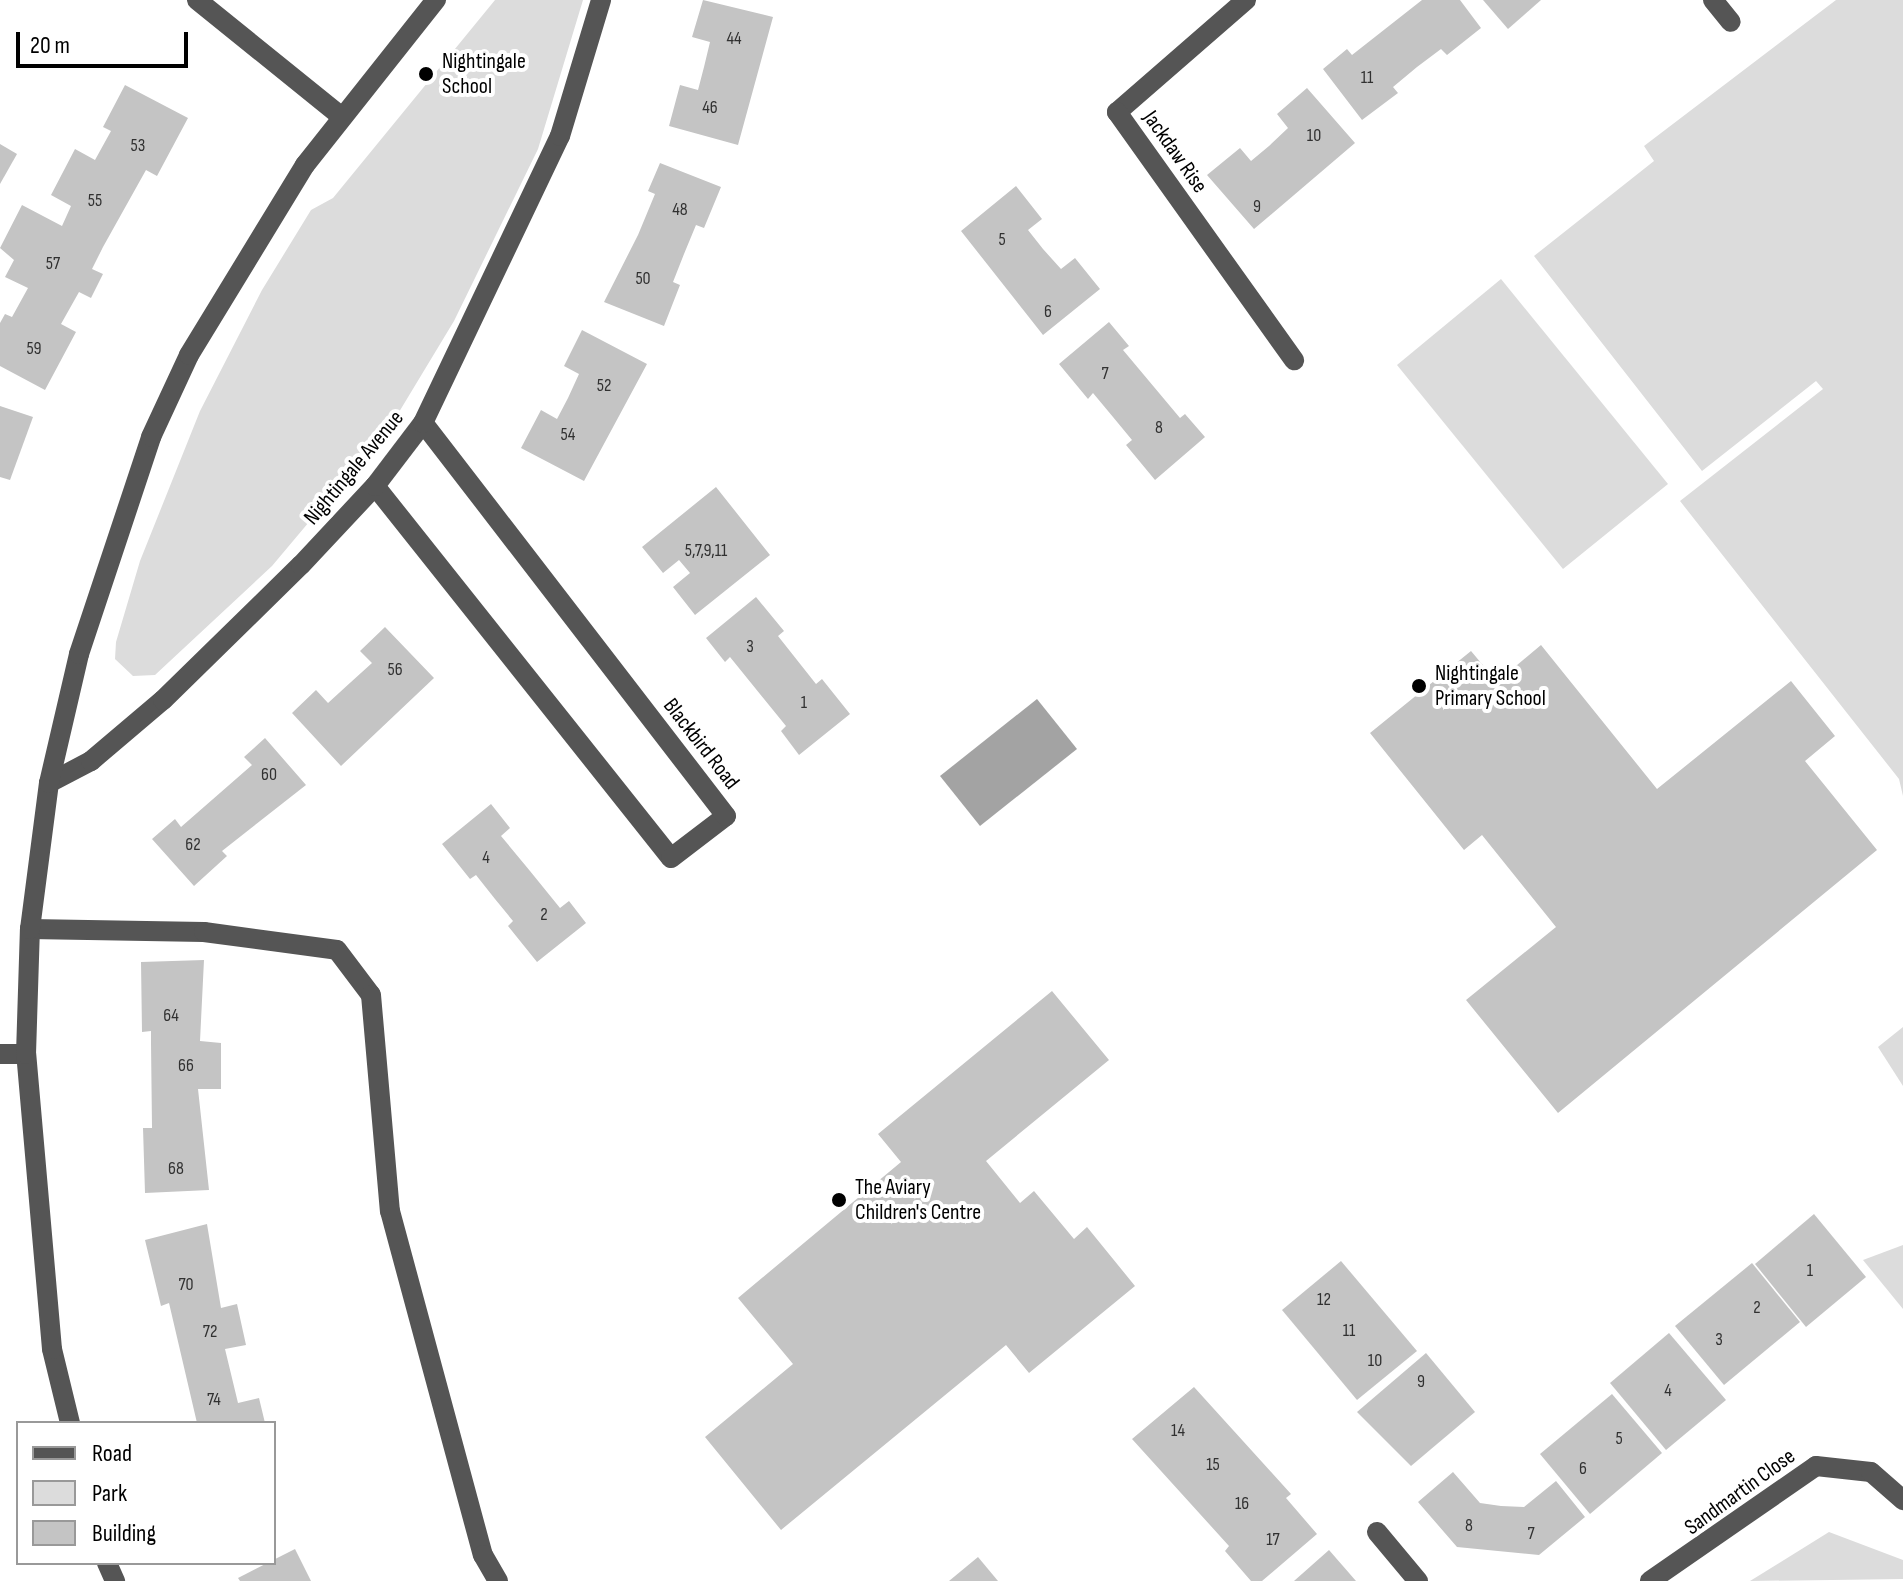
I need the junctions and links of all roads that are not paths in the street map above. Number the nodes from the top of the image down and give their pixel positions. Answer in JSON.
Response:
{"nodes":[{"id":1,"x":197,"y":0,"type":"edge"},
{"id":2,"x":436,"y":0,"type":"edge"},
{"id":3,"x":601,"y":0,"type":"edge"},
{"id":4,"x":1246,"y":0,"type":"edge"},
{"id":5,"x":1713,"y":0,"type":"edge"},
{"id":6,"x":1731,"y":22,"type":"dead end"},
{"id":7,"x":341,"y":116,"type":"junction"},
{"id":8,"x":1294,"y":360,"type":"dead end"},
{"id":9,"x":423,"y":423,"type":"junction"},
{"id":10,"x":375,"y":486,"type":"junction"},
{"id":11,"x":49,"y":783,"type":"junction"},
{"id":12,"x":30,"y":929,"type":"junction"},
{"id":13,"x":0,"y":1054,"type":"edge"},
{"id":14,"x":26,"y":1054,"type":"junction"},
{"id":15,"x":70,"y":1421,"type":"edge"},
{"id":16,"x":1903,"y":1500,"type":"edge"},
{"id":17,"x":1377,"y":1532,"type":"dead end"},
{"id":18,"x":498,"y":1581,"type":"edge"},
{"id":19,"x":1418,"y":1581,"type":"edge"},
{"id":20,"x":1650,"y":1581,"type":"edge"}],
"edges":[{"from":1,"to":7,"type":"street"},
{"from":2,"to":7,"type":"street"},
{"from":3,"to":9,"type":"street","name":"Nightingale Avenue"},
{"from":4,"to":8,"type":"street","name":"Jackdaw Rise"},
{"from":5,"to":6,"type":"street"},
{"from":7,"to":11,"type":"street"},
{"from":9,"to":10,"type":"street","name":"Nightingale Avenue"},
{"from":9,"to":10,"type":"street","name":"Blackbird Road"},
{"from":10,"to":11,"type":"street","name":"Nightingale Avenue"},
{"from":11,"to":12,"type":"street"},
{"from":12,"to":14,"type":"street"},
{"from":12,"to":18,"type":"street"},
{"from":13,"to":14,"type":"street"},
{"from":14,"to":15,"type":"street"},
{"from":16,"to":20,"type":"street","name":"Sandmartin Close"},
{"from":17,"to":19,"type":"street"}]}
